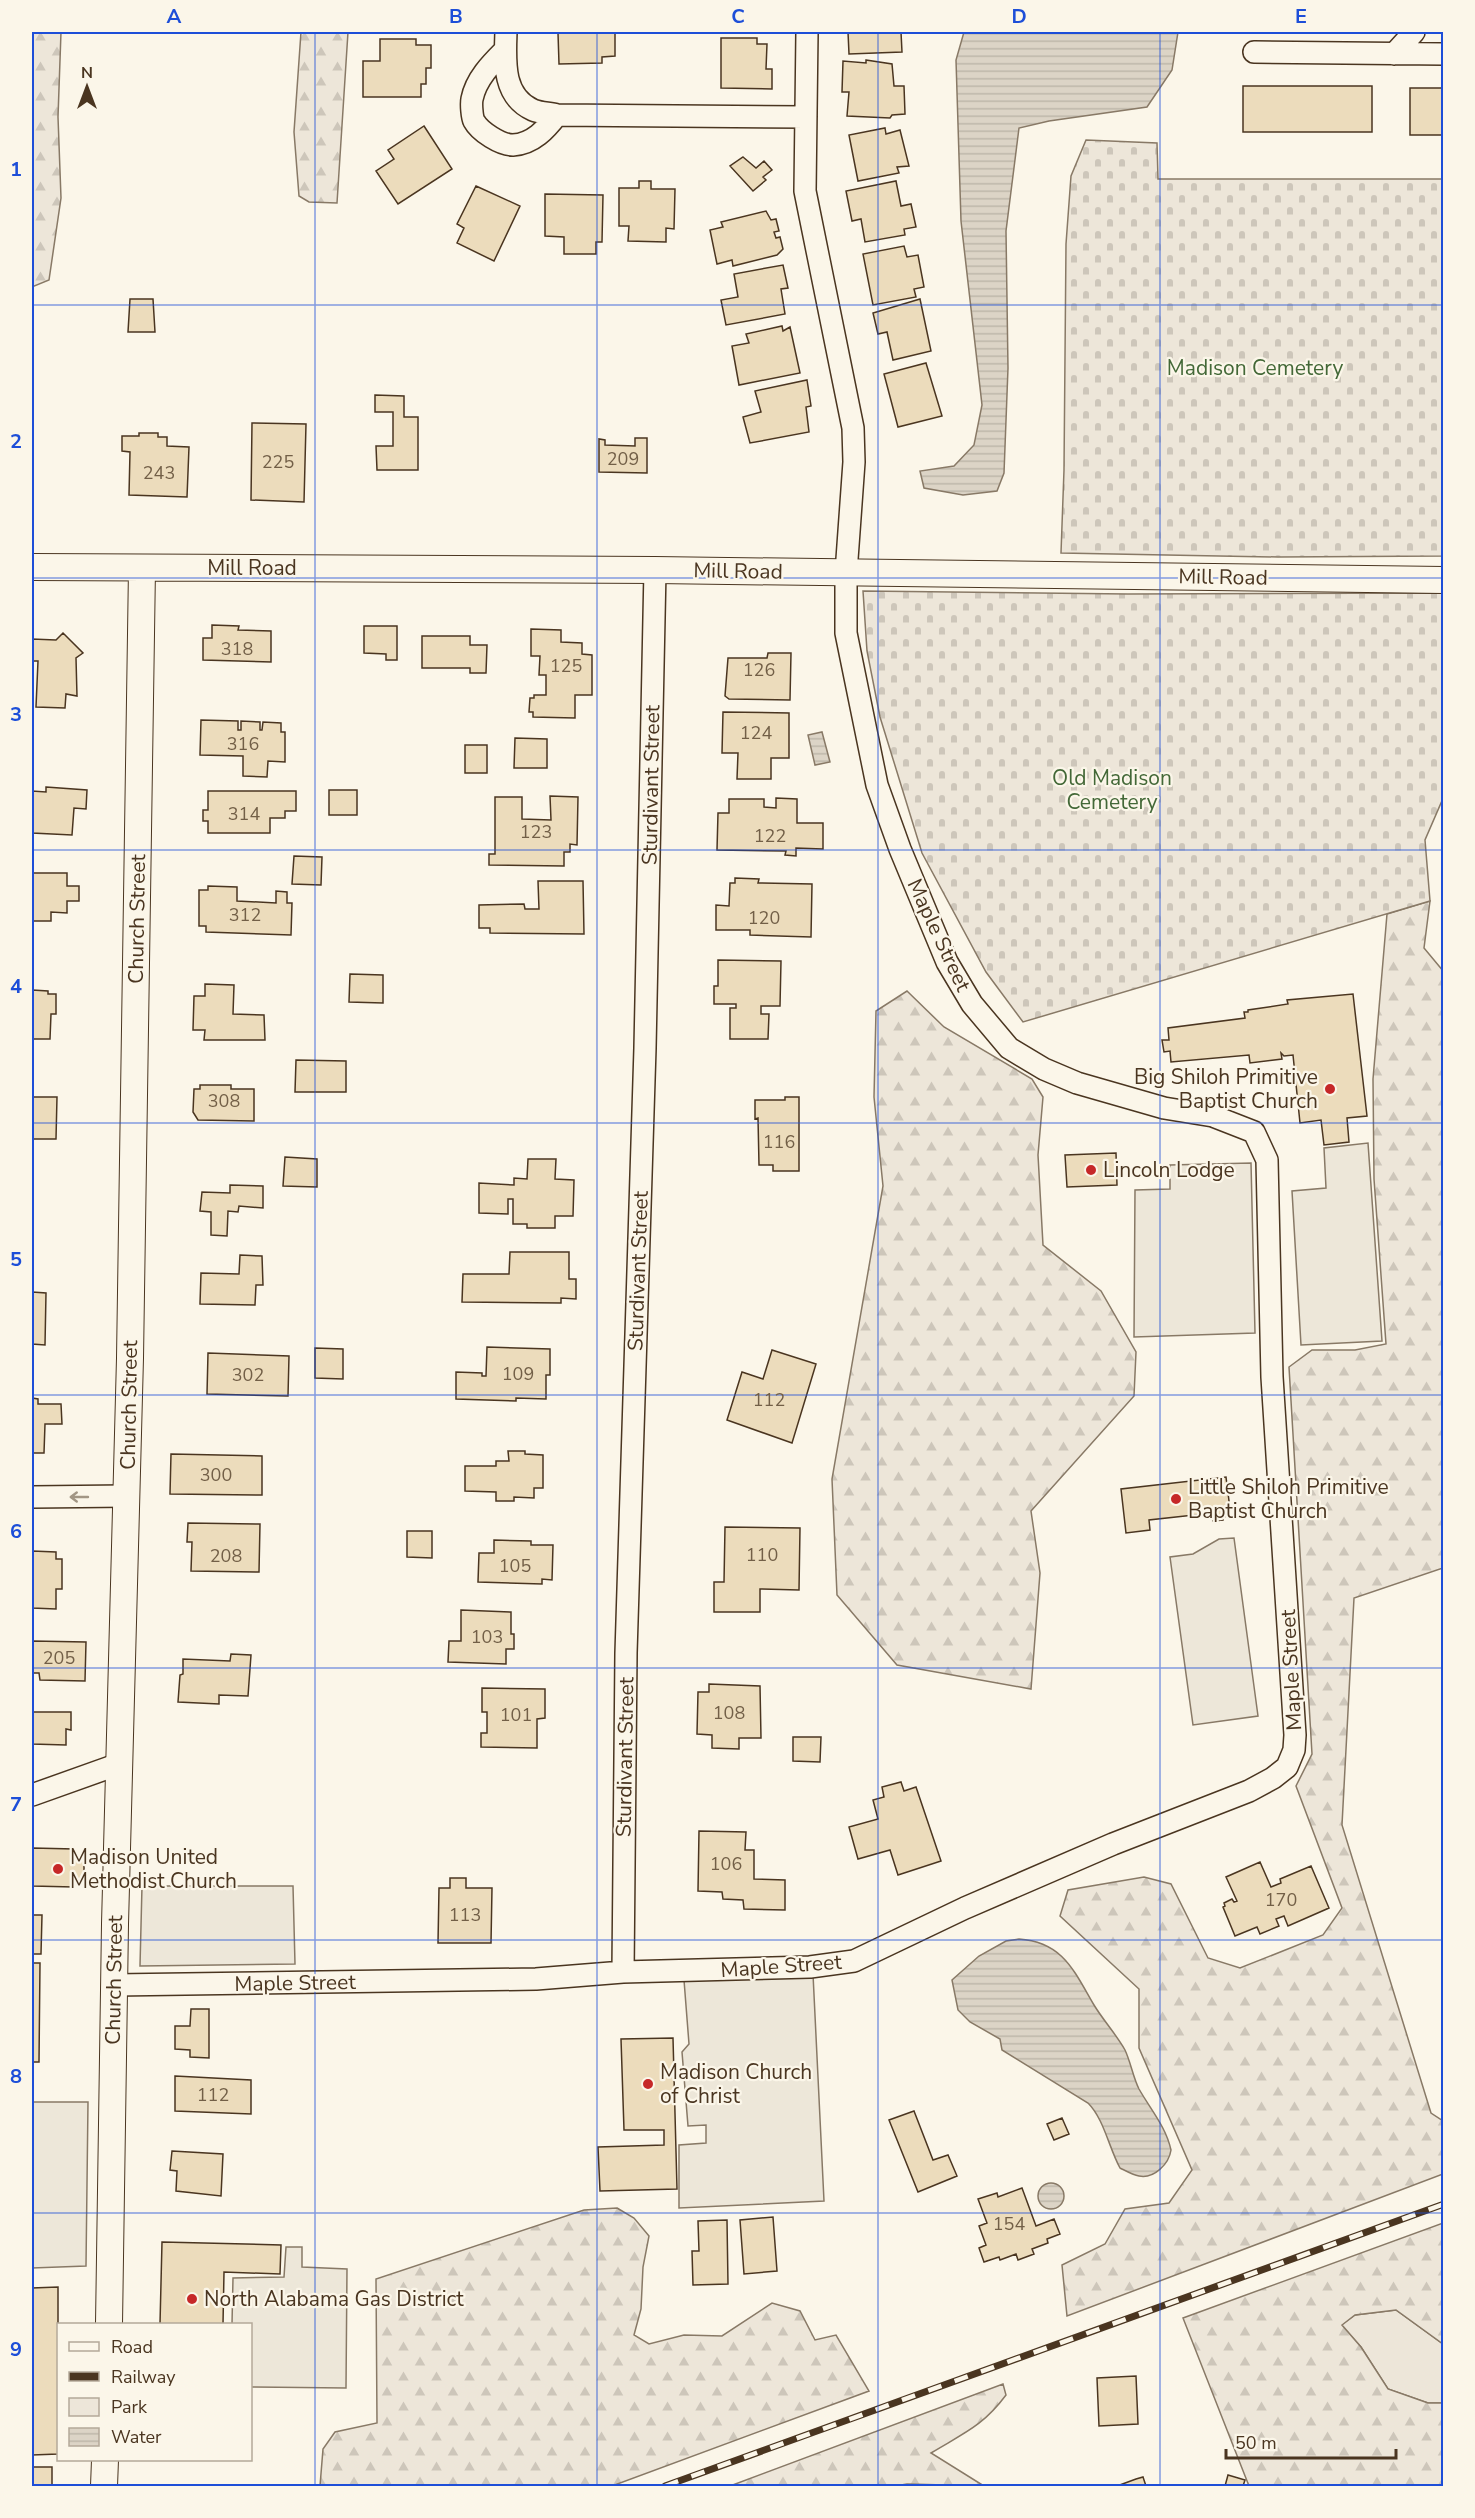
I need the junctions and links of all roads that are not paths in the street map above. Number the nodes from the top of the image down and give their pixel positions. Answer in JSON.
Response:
{"nodes":[{"id":1,"x":807,"y":32,"type":"edge"},
{"id":2,"x":1414,"y":32,"type":"edge"},
{"id":3,"x":506,"y":41,"type":"edge"},
{"id":4,"x":1254,"y":52,"type":"dead end"},
{"id":5,"x":1394,"y":54,"type":"junction"},
{"id":6,"x":1443,"y":54,"type":"edge"},
{"id":7,"x":557,"y":115,"type":"junction"},
{"id":8,"x":806,"y":117,"type":"junction"},
{"id":9,"x":32,"y":567,"type":"edge"},
{"id":10,"x":142,"y":568,"type":"junction"},
{"id":11,"x":655,"y":570,"type":"junction"},
{"id":12,"x":846,"y":573,"type":"junction"},
{"id":13,"x":1443,"y":580,"type":"edge"},
{"id":14,"x":127,"y":1496,"type":"junction"},
{"id":15,"x":32,"y":1497,"type":"edge"},
{"id":16,"x":119,"y":1764,"type":"junction"},
{"id":17,"x":32,"y":1795,"type":"edge"},
{"id":18,"x":623,"y":1972,"type":"junction"},
{"id":19,"x":115,"y":1985,"type":"junction"},
{"id":20,"x":109,"y":2323,"type":"edge"},
{"id":21,"x":105,"y":2461,"type":"edge"},
{"id":22,"x":104,"y":2487,"type":"edge"}],
"edges":[{"from":1,"to":8,"type":"street","name":"Maple Street"},
{"from":2,"to":5,"type":"street"},
{"from":3,"to":7,"type":"street"},
{"from":3,"to":7,"type":"street"},
{"from":4,"to":5,"type":"street"},
{"from":5,"to":6,"type":"street"},
{"from":7,"to":8,"type":"street"},
{"from":8,"to":12,"type":"street","name":"Maple Street"},
{"from":9,"to":10,"type":"street","name":"Mill Road"},
{"from":10,"to":11,"type":"street","name":"Mill Road"},
{"from":10,"to":14,"type":"street","name":"Church Street"},
{"from":11,"to":12,"type":"street","name":"Mill Road"},
{"from":11,"to":18,"type":"street","name":"Sturdivant Street"},
{"from":12,"to":13,"type":"street","name":"Mill Road"},
{"from":12,"to":18,"type":"street","name":"Maple Street"},
{"from":14,"to":15,"type":"street","one_way":true},
{"from":14,"to":16,"type":"street","name":"Church Street"},
{"from":16,"to":17,"type":"street"},
{"from":16,"to":19,"type":"street","name":"Church Street"},
{"from":18,"to":19,"type":"street","name":"Maple Street"},
{"from":19,"to":20,"type":"street","name":"Church Street"},
{"from":21,"to":22,"type":"street"}]}
